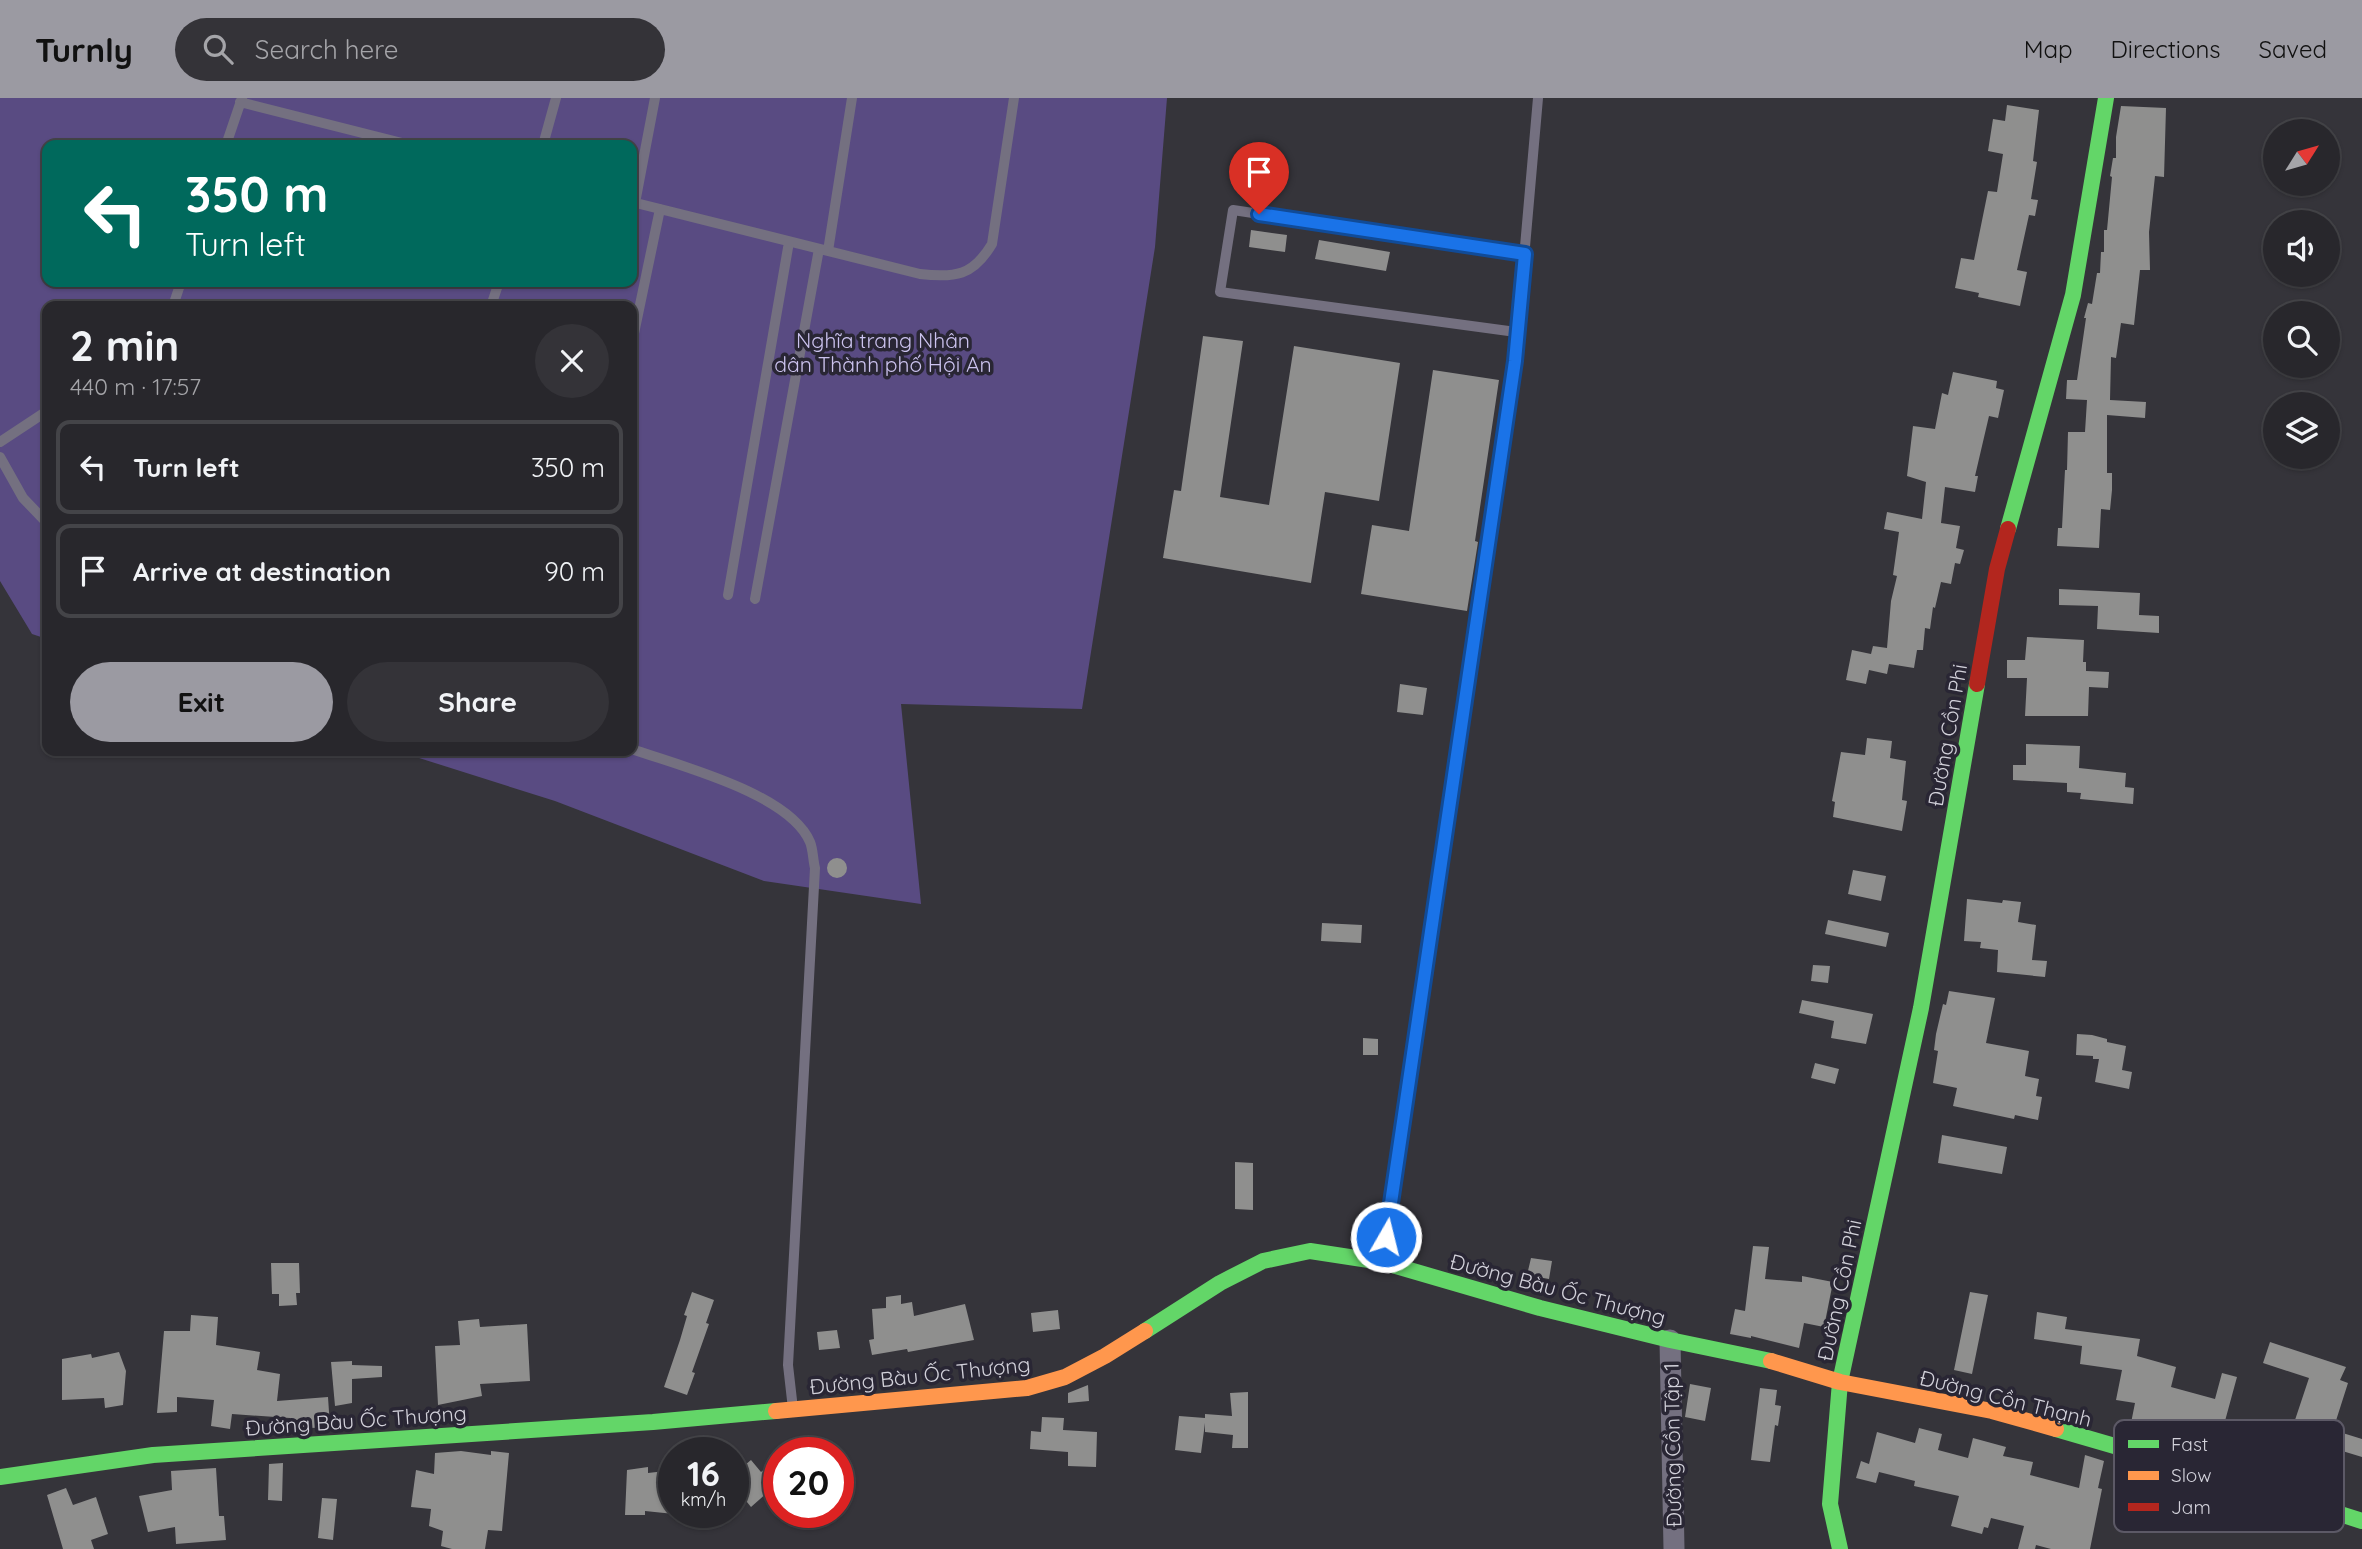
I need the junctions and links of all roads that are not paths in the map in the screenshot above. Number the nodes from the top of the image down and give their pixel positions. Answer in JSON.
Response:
{"nodes":[{"id":1,"x":556,"y":98,"type":"edge"},
{"id":2,"x":655,"y":98,"type":"edge"},
{"id":3,"x":852,"y":98,"type":"edge"},
{"id":4,"x":1014,"y":98,"type":"edge"},
{"id":5,"x":1538,"y":98,"type":"edge"},
{"id":6,"x":2106,"y":98,"type":"edge"},
{"id":7,"x":241,"y":100,"type":"edge"},
{"id":8,"x":228,"y":140,"type":"edge"},
{"id":9,"x":376,"y":140,"type":"edge"},
{"id":10,"x":544,"y":140,"type":"edge"},
{"id":11,"x":637,"y":187,"type":"edge"},
{"id":12,"x":637,"y":203,"type":"edge"},
{"id":13,"x":660,"y":209,"type":"junction"},
{"id":14,"x":789,"y":242,"type":"junction"},
{"id":15,"x":823,"y":250,"type":"junction"},
{"id":16,"x":1525,"y":254,"type":"junction"},
{"id":17,"x":637,"y":319,"type":"edge"},
{"id":18,"x":1516,"y":332,"type":"junction"},
{"id":19,"x":42,"y":414,"type":"edge"},
{"id":20,"x":0,"y":442,"type":"edge"},
{"id":21,"x":0,"y":457,"type":"edge"},
{"id":22,"x":42,"y":518,"type":"edge"},
{"id":23,"x":728,"y":594,"type":"dead end"},
{"id":24,"x":755,"y":599,"type":"dead end"},
{"id":25,"x":637,"y":751,"type":"edge"},
{"id":26,"x":1382,"y":1262,"type":"junction"},
{"id":27,"x":1670,"y":1340,"type":"junction"},
{"id":28,"x":1840,"y":1382,"type":"junction"},
{"id":29,"x":793,"y":1410,"type":"junction"},
{"id":30,"x":2114,"y":1446,"type":"edge"},
{"id":31,"x":0,"y":1477,"type":"edge"},
{"id":32,"x":2344,"y":1515,"type":"edge"},
{"id":33,"x":2362,"y":1521,"type":"edge"},
{"id":34,"x":1674,"y":1549,"type":"edge"},
{"id":35,"x":1840,"y":1549,"type":"edge"}],
"edges":[{"from":1,"to":10,"type":"lane"},
{"from":2,"to":11,"type":"lane"},
{"from":3,"to":15,"type":"lane"},
{"from":4,"to":15,"type":"lane"},
{"from":5,"to":16,"type":"lane"},
{"from":6,"to":28,"type":"street","name":"Đường Cồn Phi"},
{"from":7,"to":8,"type":"lane"},
{"from":7,"to":9,"type":"lane"},
{"from":12,"to":13,"type":"lane"},
{"from":13,"to":14,"type":"lane"},
{"from":13,"to":17,"type":"lane"},
{"from":14,"to":15,"type":"lane"},
{"from":14,"to":23,"type":"lane"},
{"from":15,"to":24,"type":"lane"},
{"from":16,"to":18,"type":"lane"},
{"from":16,"to":18,"type":"lane"},
{"from":18,"to":26,"type":"lane"},
{"from":19,"to":20,"type":"lane"},
{"from":21,"to":22,"type":"lane"},
{"from":25,"to":29,"type":"lane"},
{"from":26,"to":27,"type":"street","name":"Đường Bàu Ốc Thượng"},
{"from":26,"to":29,"type":"street","name":"Đường Bàu Ốc Thượng"},
{"from":27,"to":28,"type":"street","name":"Đường Bàu Ốc Thượng"},
{"from":27,"to":34,"type":"street","name":"Đường Cồn Tập 1"},
{"from":28,"to":30,"type":"street","name":"Đường Cồn Thạnh"},
{"from":28,"to":35,"type":"street","name":"Đường Cồn Phi"},
{"from":29,"to":31,"type":"street","name":"Đường Bàu Ốc Thượng"},
{"from":32,"to":33,"type":"street","name":"Đường Cồn Thạnh"}]}
